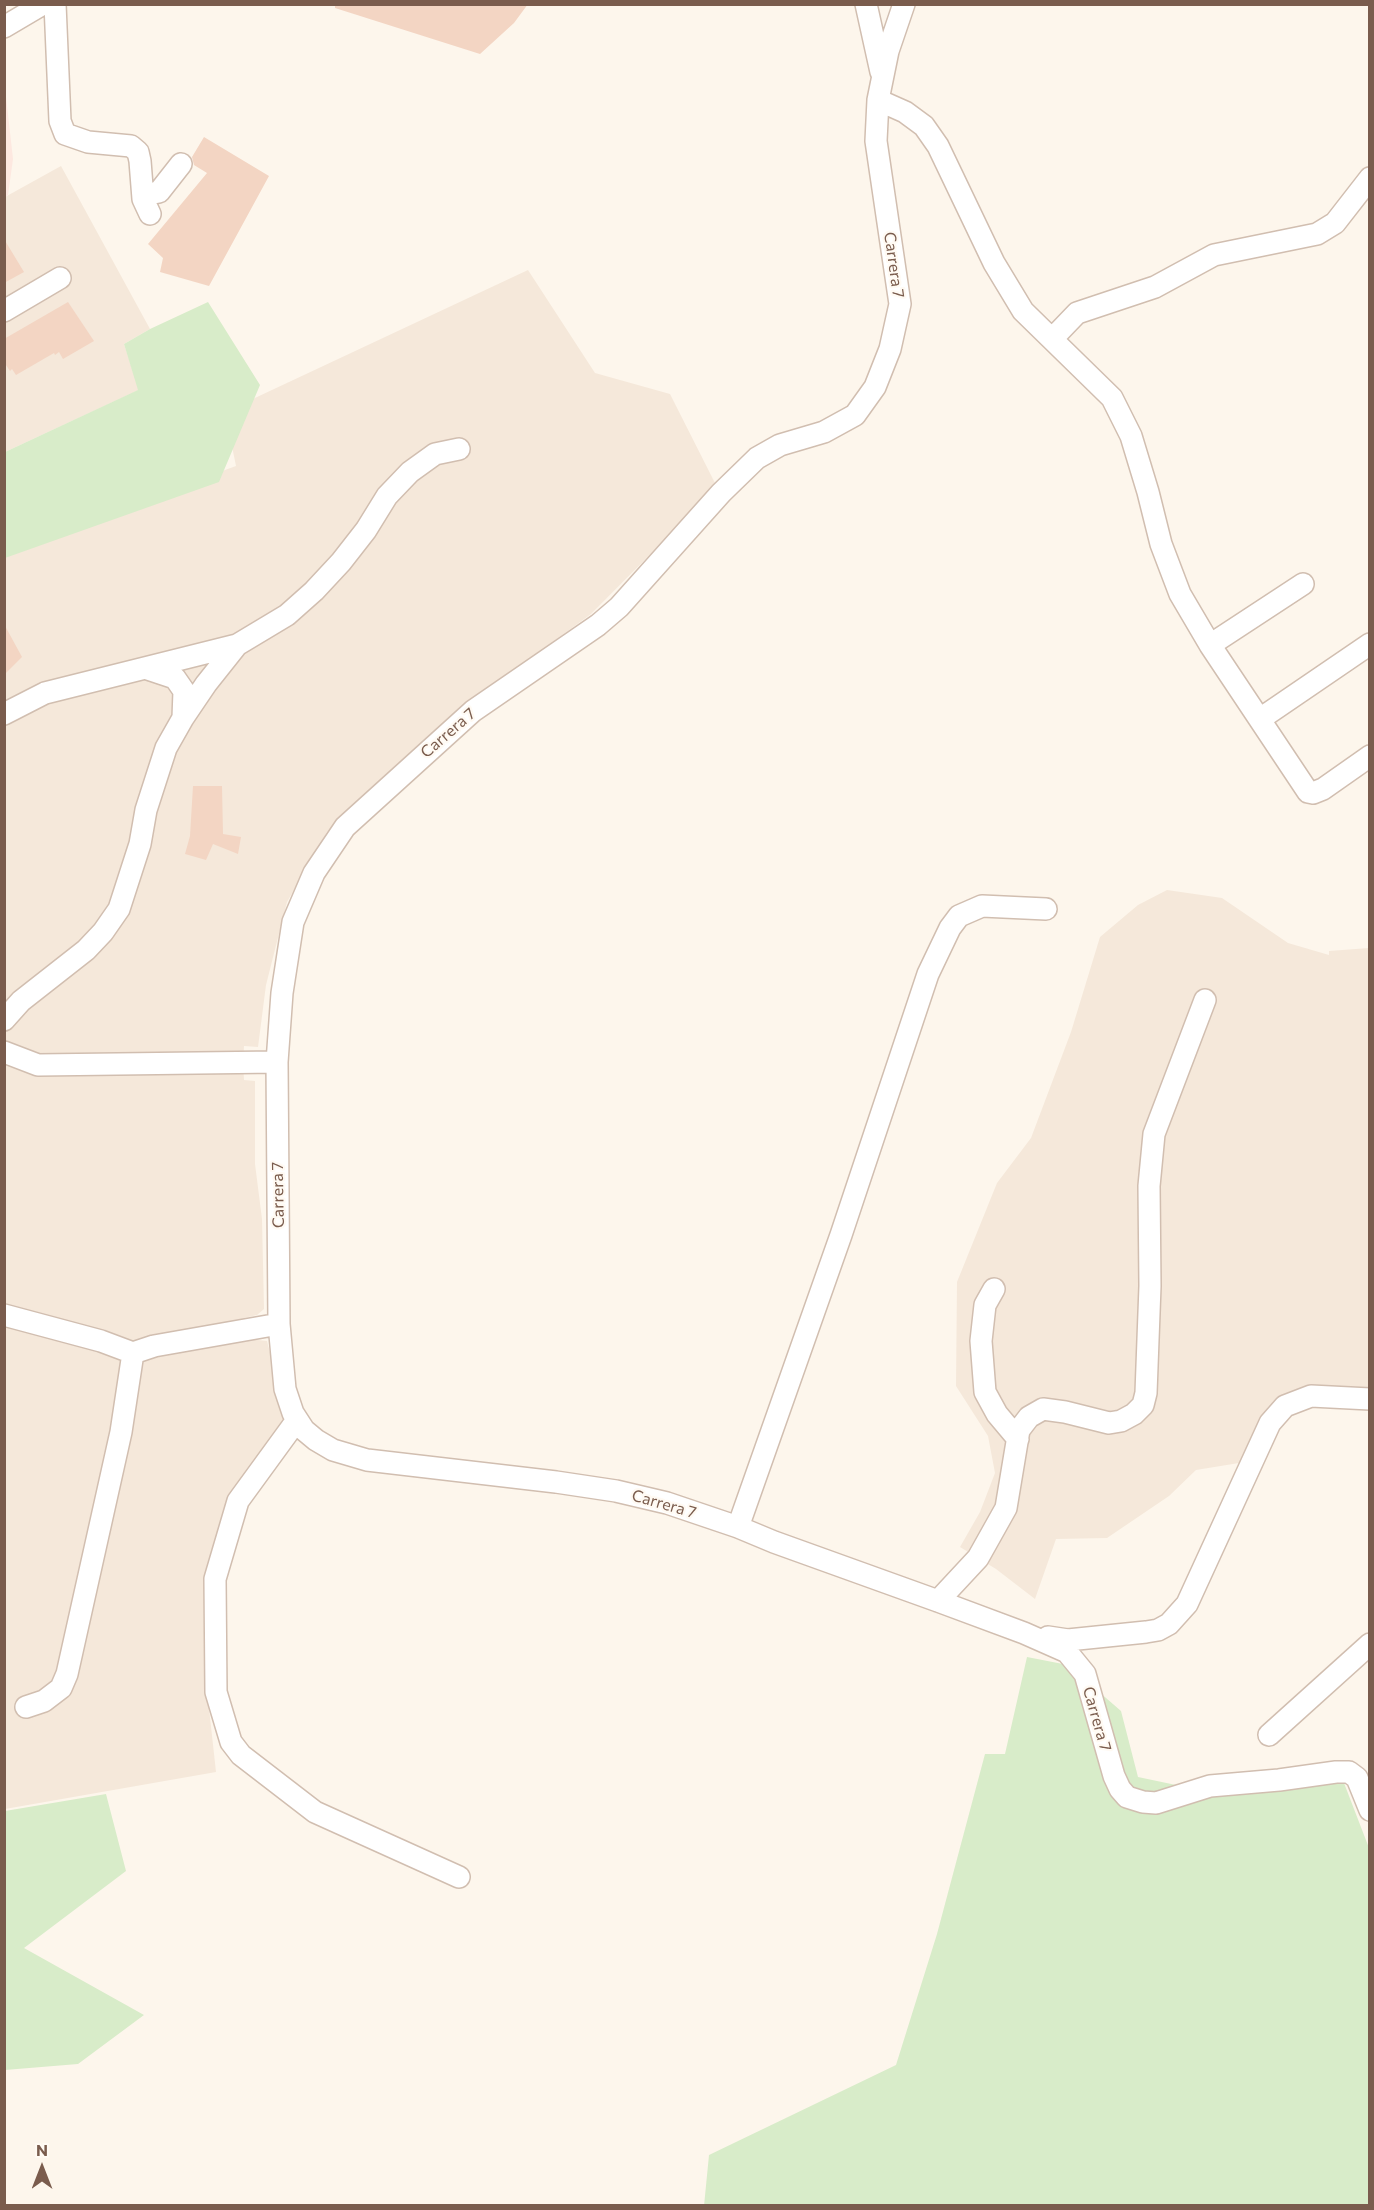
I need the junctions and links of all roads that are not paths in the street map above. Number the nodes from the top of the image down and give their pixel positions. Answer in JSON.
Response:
{"nodes":[{"id":1,"x":43,"y":4,"type":"edge"},
{"id":2,"x":55,"y":4,"type":"edge"},
{"id":3,"x":866,"y":4,"type":"edge"},
{"id":4,"x":904,"y":4,"type":"edge"},
{"id":5,"x":4,"y":27,"type":"edge"},
{"id":6,"x":883,"y":78,"type":"junction"},
{"id":7,"x":878,"y":100,"type":"junction"},
{"id":8,"x":181,"y":164,"type":"dead end"},
{"id":9,"x":1370,"y":178,"type":"edge"},
{"id":10,"x":60,"y":278,"type":"dead end"},
{"id":11,"x":4,"y":311,"type":"edge"},
{"id":12,"x":1053,"y":339,"type":"junction"},
{"id":13,"x":459,"y":449,"type":"dead end"},
{"id":14,"x":1304,"y":584,"type":"dead end"},
{"id":15,"x":1370,"y":644,"type":"edge"},
{"id":16,"x":237,"y":645,"type":"junction"},
{"id":17,"x":1210,"y":645,"type":"junction"},
{"id":18,"x":148,"y":669,"type":"junction"},
{"id":19,"x":4,"y":714,"type":"edge"},
{"id":20,"x":183,"y":718,"type":"junction"},
{"id":21,"x":1260,"y":719,"type":"junction"},
{"id":22,"x":1370,"y":756,"type":"edge"},
{"id":23,"x":1046,"y":909,"type":"dead end"},
{"id":24,"x":1205,"y":1000,"type":"dead end"},
{"id":25,"x":4,"y":1020,"type":"edge"},
{"id":26,"x":4,"y":1052,"type":"edge"},
{"id":27,"x":278,"y":1062,"type":"junction"},
{"id":28,"x":994,"y":1289,"type":"dead end"},
{"id":29,"x":4,"y":1315,"type":"edge"},
{"id":30,"x":279,"y":1324,"type":"junction"},
{"id":31,"x":133,"y":1353,"type":"junction"},
{"id":32,"x":1370,"y":1399,"type":"edge"},
{"id":33,"x":297,"y":1420,"type":"junction"},
{"id":34,"x":1018,"y":1439,"type":"junction"},
{"id":35,"x":738,"y":1527,"type":"junction"},
{"id":36,"x":938,"y":1601,"type":"junction"},
{"id":37,"x":1024,"y":1633,"type":"junction"},
{"id":38,"x":1370,"y":1644,"type":"edge"},
{"id":39,"x":26,"y":1707,"type":"dead end"},
{"id":40,"x":1269,"y":1735,"type":"dead end"},
{"id":41,"x":1370,"y":1810,"type":"edge"},
{"id":42,"x":459,"y":1877,"type":"dead end"}],
"edges":[{"from":1,"to":5,"type":"street"},
{"from":2,"to":8,"type":"street"},
{"from":3,"to":6,"type":"street"},
{"from":4,"to":6,"type":"street","name":"Carrera 7"},
{"from":6,"to":7,"type":"street","name":"Carrera 7"},
{"from":7,"to":12,"type":"street"},
{"from":7,"to":27,"type":"street","name":"Carrera 7"},
{"from":9,"to":12,"type":"street"},
{"from":10,"to":11,"type":"street"},
{"from":12,"to":17,"type":"street"},
{"from":13,"to":16,"type":"street"},
{"from":14,"to":17,"type":"street"},
{"from":15,"to":21,"type":"street"},
{"from":16,"to":18,"type":"street"},
{"from":16,"to":20,"type":"street"},
{"from":17,"to":21,"type":"street"},
{"from":18,"to":19,"type":"street"},
{"from":18,"to":20,"type":"street"},
{"from":20,"to":25,"type":"street"},
{"from":21,"to":22,"type":"street"},
{"from":23,"to":35,"type":"street"},
{"from":24,"to":34,"type":"street"},
{"from":26,"to":27,"type":"street"},
{"from":27,"to":30,"type":"street","name":"Carrera 7"},
{"from":28,"to":34,"type":"street"},
{"from":29,"to":31,"type":"street"},
{"from":30,"to":31,"type":"street"},
{"from":30,"to":33,"type":"street","name":"Carrera 7"},
{"from":31,"to":39,"type":"street"},
{"from":32,"to":37,"type":"street"},
{"from":33,"to":35,"type":"street","name":"Carrera 7"},
{"from":33,"to":42,"type":"street"},
{"from":34,"to":36,"type":"street"},
{"from":35,"to":36,"type":"street","name":"Carrera 7"},
{"from":36,"to":37,"type":"street","name":"Carrera 7"},
{"from":37,"to":41,"type":"street","name":"Carrera 7"},
{"from":38,"to":40,"type":"street"}]}
